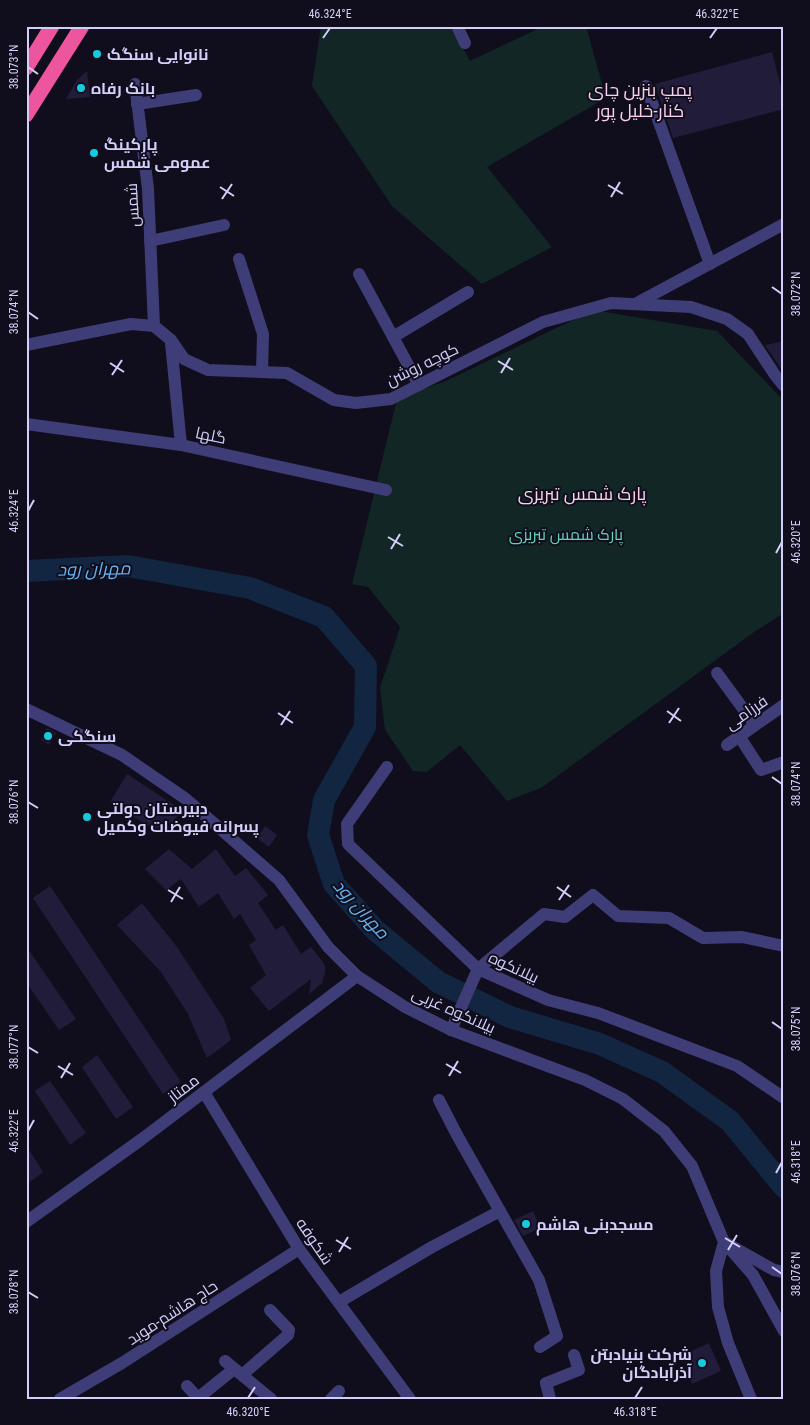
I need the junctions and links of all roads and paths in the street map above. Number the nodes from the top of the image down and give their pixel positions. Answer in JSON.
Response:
{"nodes":[{"id":1,"x":52,"y":26,"type":"edge"},
{"id":2,"x":82,"y":26,"type":"edge"},
{"id":3,"x":457,"y":26,"type":"edge"},
{"id":4,"x":465,"y":44,"type":"dead end"},
{"id":5,"x":27,"y":64,"type":"edge"},
{"id":6,"x":135,"y":84,"type":"dead end"},
{"id":7,"x":646,"y":86,"type":"dead end"},
{"id":8,"x":196,"y":95,"type":"dead end"},
{"id":9,"x":137,"y":104,"type":"junction"},
{"id":10,"x":26,"y":115,"type":"edge"},
{"id":11,"x":784,"y":224,"type":"edge"},
{"id":12,"x":224,"y":225,"type":"dead end"},
{"id":13,"x":150,"y":241,"type":"junction"},
{"id":14,"x":239,"y":259,"type":"dead end"},
{"id":15,"x":710,"y":264,"type":"junction"},
{"id":16,"x":359,"y":274,"type":"dead end"},
{"id":17,"x":468,"y":292,"type":"dead end"},
{"id":18,"x":635,"y":304,"type":"junction"},
{"id":19,"x":154,"y":326,"type":"junction"},
{"id":20,"x":394,"y":338,"type":"junction"},
{"id":21,"x":171,"y":340,"type":"junction"},
{"id":22,"x":26,"y":345,"type":"edge"},
{"id":23,"x":262,"y":372,"type":"junction"},
{"id":24,"x":419,"y":385,"type":"junction"},
{"id":25,"x":784,"y":386,"type":"edge"},
{"id":26,"x":26,"y":424,"type":"edge"},
{"id":27,"x":181,"y":445,"type":"junction"},
{"id":28,"x":386,"y":490,"type":"dead end"},
{"id":29,"x":717,"y":673,"type":"dead end"},
{"id":30,"x":26,"y":709,"type":"edge"},
{"id":31,"x":782,"y":709,"type":"edge"},
{"id":32,"x":755,"y":725,"type":"junction"},
{"id":33,"x":739,"y":736,"type":"junction"},
{"id":34,"x":727,"y":745,"type":"dead end"},
{"id":35,"x":784,"y":762,"type":"edge"},
{"id":36,"x":387,"y":767,"type":"dead end"},
{"id":37,"x":784,"y":946,"type":"edge"},
{"id":38,"x":478,"y":969,"type":"junction"},
{"id":39,"x":357,"y":976,"type":"junction"},
{"id":40,"x":451,"y":1030,"type":"junction"},
{"id":41,"x":204,"y":1092,"type":"junction"},
{"id":42,"x":784,"y":1098,"type":"edge"},
{"id":43,"x":439,"y":1100,"type":"dead end"},
{"id":44,"x":500,"y":1211,"type":"junction"},
{"id":45,"x":26,"y":1222,"type":"edge"},
{"id":46,"x":724,"y":1242,"type":"junction"},
{"id":47,"x":299,"y":1249,"type":"junction"},
{"id":48,"x":784,"y":1272,"type":"edge"},
{"id":49,"x":338,"y":1302,"type":"junction"},
{"id":50,"x":270,"y":1310,"type":"dead end"},
{"id":51,"x":784,"y":1331,"type":"edge"},
{"id":52,"x":540,"y":1347,"type":"dead end"},
{"id":53,"x":574,"y":1355,"type":"dead end"},
{"id":54,"x":234,"y":1368,"type":"junction"},
{"id":55,"x":187,"y":1386,"type":"dead end"},
{"id":56,"x":198,"y":1398,"type":"edge"},
{"id":57,"x":60,"y":1399,"type":"edge"},
{"id":58,"x":271,"y":1399,"type":"edge"},
{"id":59,"x":410,"y":1399,"type":"edge"},
{"id":60,"x":550,"y":1399,"type":"edge"},
{"id":61,"x":751,"y":1399,"type":"edge"}],
"edges":[{"from":1,"to":5,"type":"highway"},
{"from":2,"to":10,"type":"highway"},
{"from":3,"to":4,"type":"street"},
{"from":6,"to":9,"type":"street","name":"شمس"},
{"from":7,"to":15,"type":"street"},
{"from":8,"to":9,"type":"street"},
{"from":9,"to":13,"type":"street","name":"شمس"},
{"from":11,"to":15,"type":"street"},
{"from":12,"to":13,"type":"street"},
{"from":13,"to":19,"type":"street","name":"شمس"},
{"from":14,"to":23,"type":"street"},
{"from":15,"to":18,"type":"street"},
{"from":16,"to":20,"type":"street"},
{"from":17,"to":20,"type":"street"},
{"from":18,"to":24,"type":"street","name":"کوچه روشن"},
{"from":18,"to":25,"type":"street","name":"کوچه روشن"},
{"from":19,"to":21,"type":"street","name":"کوچه روشن"},
{"from":19,"to":22,"type":"street"},
{"from":20,"to":24,"type":"street"},
{"from":21,"to":23,"type":"street","name":"کوچه روشن"},
{"from":21,"to":27,"type":"street"},
{"from":23,"to":24,"type":"street","name":"کوچه روشن"},
{"from":26,"to":27,"type":"street","name":"گلها"},
{"from":27,"to":28,"type":"street","name":"گلها"},
{"from":29,"to":32,"type":"street"},
{"from":30,"to":39,"type":"street","name":"بیلانکوه غربی"},
{"from":31,"to":32,"type":"street","name":"فرزامی"},
{"from":32,"to":33,"type":"street","name":"فرزامی"},
{"from":33,"to":34,"type":"street","name":"فرزامی"},
{"from":33,"to":35,"type":"street"},
{"from":36,"to":38,"type":"street","name":"بیلانکوه"},
{"from":37,"to":38,"type":"street"},
{"from":38,"to":40,"type":"street"},
{"from":38,"to":42,"type":"street","name":"بیلانکوه"},
{"from":39,"to":40,"type":"street","name":"بیلانکوه غربی"},
{"from":39,"to":41,"type":"street","name":"ممتاز"},
{"from":40,"to":46,"type":"street","name":"بیلانکوه غربی"},
{"from":41,"to":45,"type":"street","name":"ممتاز"},
{"from":41,"to":47,"type":"street","name":"شکوفه"},
{"from":43,"to":44,"type":"street"},
{"from":44,"to":49,"type":"street"},
{"from":44,"to":52,"type":"street"},
{"from":46,"to":48,"type":"street"},
{"from":46,"to":51,"type":"street","name":"بیلانکوه غربی"},
{"from":46,"to":61,"type":"street"},
{"from":47,"to":49,"type":"street","name":"شکوفه"},
{"from":47,"to":57,"type":"street","name":"حاج هاشم-موید"},
{"from":49,"to":59,"type":"street","name":"شکوفه"},
{"from":50,"to":54,"type":"street"},
{"from":53,"to":60,"type":"street"},
{"from":54,"to":56,"type":"street"},
{"from":54,"to":58,"type":"street"},
{"from":55,"to":56,"type":"street"}]}
